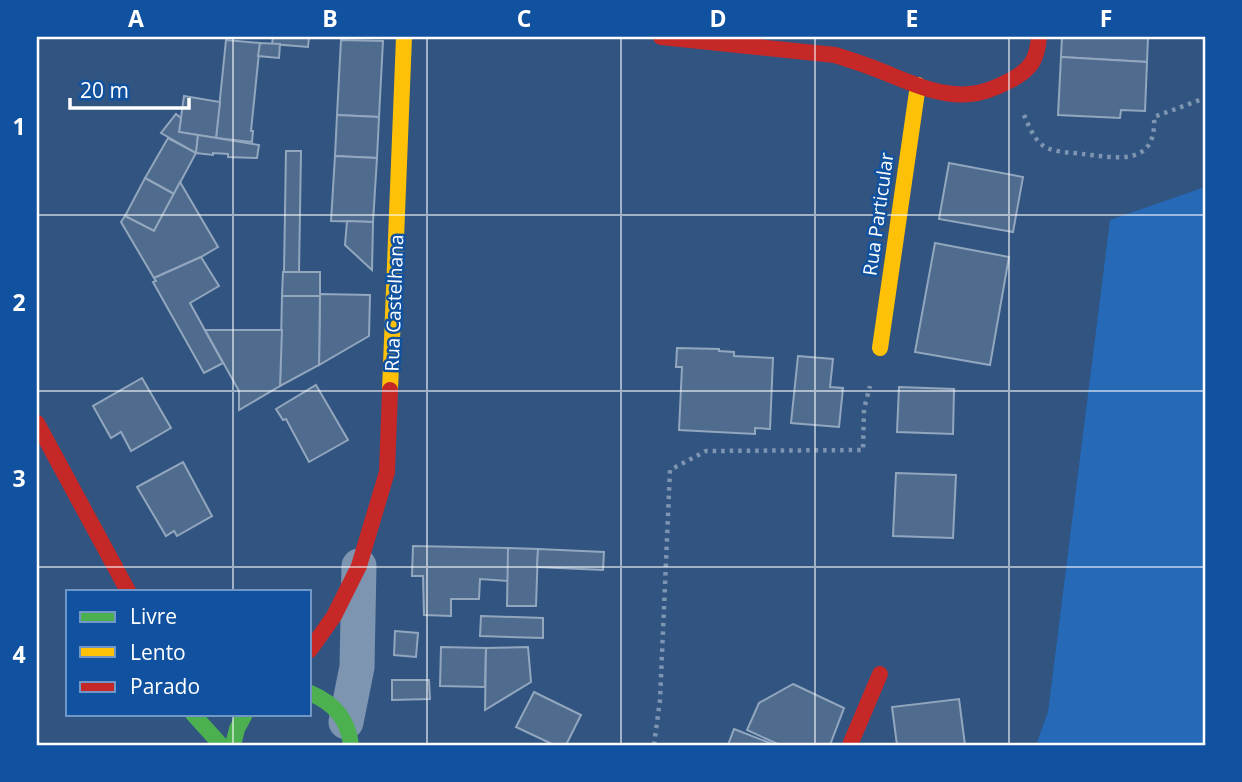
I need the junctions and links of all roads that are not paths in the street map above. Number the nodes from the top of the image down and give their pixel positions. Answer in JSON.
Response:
{"nodes":[{"id":1,"x":404,"y":37,"type":"edge"},
{"id":2,"x":671,"y":37,"type":"edge"},
{"id":3,"x":1039,"y":37,"type":"edge"},
{"id":4,"x":918,"y":85,"type":"junction"},
{"id":5,"x":880,"y":348,"type":"road end"},
{"id":6,"x":37,"y":423,"type":"edge"},
{"id":7,"x":359,"y":566,"type":"junction"},
{"id":8,"x":127,"y":590,"type":"edge"},
{"id":9,"x":312,"y":647,"type":"edge"},
{"id":10,"x":880,"y":674,"type":"dead end"},
{"id":11,"x":312,"y":694,"type":"edge"},
{"id":12,"x":194,"y":716,"type":"edge"},
{"id":13,"x":244,"y":716,"type":"edge"},
{"id":14,"x":348,"y":734,"type":"edge"},
{"id":15,"x":221,"y":745,"type":"edge"},
{"id":16,"x":233,"y":745,"type":"edge"},
{"id":17,"x":850,"y":745,"type":"edge"}],
"edges":[{"from":1,"to":7,"type":"street","name":"Rua Castelhana"},
{"from":2,"to":4,"type":"street"},
{"from":3,"to":4,"type":"street"},
{"from":4,"to":5,"type":"street","name":"Rua Particular"},
{"from":6,"to":8,"type":"street"},
{"from":7,"to":9,"type":"street","name":"Rua Castelhana"},
{"from":7,"to":14,"type":"street","name":"Rua Castelhana"},
{"from":10,"to":17,"type":"street"},
{"from":11,"to":14,"type":"street"},
{"from":12,"to":15,"type":"street"},
{"from":13,"to":16,"type":"street"}]}
